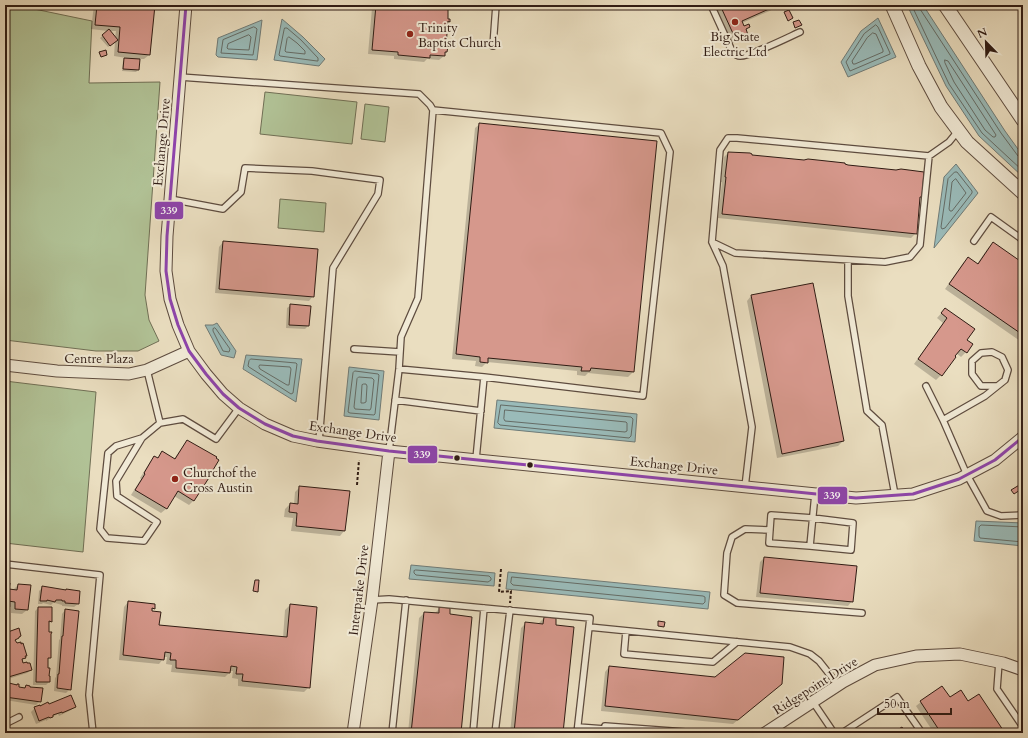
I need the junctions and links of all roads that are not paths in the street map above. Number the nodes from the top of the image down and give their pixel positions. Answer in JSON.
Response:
{"nodes":[{"id":1,"x":186,"y":5,"type":"edge"},
{"id":2,"x":496,"y":5,"type":"edge"},
{"id":3,"x":712,"y":5,"type":"edge"},
{"id":4,"x":892,"y":5,"type":"edge"},
{"id":5,"x":945,"y":5,"type":"edge"},
{"id":6,"x":800,"y":32,"type":"dead end"},
{"id":7,"x":493,"y":46,"type":"dead end"},
{"id":8,"x":180,"y":77,"type":"junction"},
{"id":9,"x":433,"y":110,"type":"junction"},
{"id":10,"x":1023,"y":120,"type":"edge"},
{"id":11,"x":958,"y":131,"type":"junction"},
{"id":12,"x":929,"y":156,"type":"junction"},
{"id":13,"x":1023,"y":193,"type":"edge"},
{"id":14,"x":170,"y":199,"type":"junction"},
{"id":15,"x":1023,"y":240,"type":"edge"},
{"id":16,"x":974,"y":241,"type":"dead end"},
{"id":17,"x":712,"y":242,"type":"junction"},
{"id":18,"x":848,"y":260,"type":"junction"},
{"id":19,"x":354,"y":348,"type":"dead end"},
{"id":20,"x":189,"y":351,"type":"junction"},
{"id":21,"x":400,"y":352,"type":"junction"},
{"id":22,"x":5,"y":365,"type":"edge"},
{"id":23,"x":399,"y":369,"type":"junction"},
{"id":24,"x":147,"y":370,"type":"junction"},
{"id":25,"x":484,"y":377,"type":"junction"},
{"id":26,"x":926,"y":386,"type":"dead end"},
{"id":27,"x":997,"y":386,"type":"junction"},
{"id":28,"x":395,"y":400,"type":"junction"},
{"id":29,"x":239,"y":408,"type":"junction"},
{"id":30,"x":481,"y":411,"type":"junction"},
{"id":31,"x":943,"y":420,"type":"junction"},
{"id":32,"x":160,"y":423,"type":"junction"},
{"id":33,"x":1023,"y":437,"type":"edge"},
{"id":34,"x":142,"y":438,"type":"junction"},
{"id":35,"x":319,"y":441,"type":"junction"},
{"id":36,"x":389,"y":451,"type":"junction"},
{"id":37,"x":476,"y":459,"type":"junction"},
{"id":38,"x":968,"y":476,"type":"junction"},
{"id":39,"x":745,"y":487,"type":"junction"},
{"id":40,"x":815,"y":494,"type":"junction"},
{"id":41,"x":895,"y":495,"type":"junction"},
{"id":42,"x":1023,"y":515,"type":"edge"},
{"id":43,"x":813,"y":518,"type":"junction"},
{"id":44,"x":770,"y":530,"type":"junction"},
{"id":45,"x":810,"y":546,"type":"junction"},
{"id":46,"x":5,"y":564,"type":"edge"},
{"id":47,"x":372,"y":600,"type":"junction"},
{"id":48,"x":406,"y":600,"type":"junction"},
{"id":49,"x":484,"y":608,"type":"junction"},
{"id":50,"x":510,"y":610,"type":"junction"},
{"id":51,"x":862,"y":613,"type":"dead end"},
{"id":52,"x":589,"y":627,"type":"junction"},
{"id":53,"x":626,"y":631,"type":"junction"},
{"id":54,"x":737,"y":642,"type":"junction"},
{"id":55,"x":999,"y":662,"type":"junction"},
{"id":56,"x":1023,"y":670,"type":"edge"},
{"id":57,"x":838,"y":685,"type":"junction"},
{"id":58,"x":813,"y":702,"type":"junction"},
{"id":59,"x":19,"y":717,"type":"dead end"},
{"id":60,"x":5,"y":724,"type":"edge"},
{"id":61,"x":1023,"y":728,"type":"edge"},
{"id":62,"x":578,"y":730,"type":"edge"},
{"id":63,"x":604,"y":731,"type":"edge"},
{"id":64,"x":93,"y":733,"type":"edge"},
{"id":65,"x":353,"y":733,"type":"edge"},
{"id":66,"x":392,"y":733,"type":"edge"},
{"id":67,"x":473,"y":733,"type":"edge"},
{"id":68,"x":495,"y":733,"type":"edge"},
{"id":69,"x":693,"y":733,"type":"edge"},
{"id":70,"x":699,"y":733,"type":"edge"},
{"id":71,"x":765,"y":733,"type":"edge"},
{"id":72,"x":834,"y":733,"type":"edge"},
{"id":73,"x":842,"y":733,"type":"edge"},
{"id":74,"x":922,"y":733,"type":"edge"}],
"edges":[{"from":1,"to":8,"type":"street","name":"Exchange Drive"},
{"from":2,"to":7,"type":"lane"},
{"from":3,"to":6,"type":"lane"},
{"from":4,"to":11,"type":"street"},
{"from":5,"to":10,"type":"street"},
{"from":8,"to":9,"type":"lane"},
{"from":8,"to":14,"type":"street","name":"Exchange Drive"},
{"from":9,"to":21,"type":"lane"},
{"from":9,"to":25,"type":"lane"},
{"from":11,"to":12,"type":"lane"},
{"from":11,"to":13,"type":"street"},
{"from":12,"to":17,"type":"lane"},
{"from":12,"to":18,"type":"lane"},
{"from":14,"to":20,"type":"street","name":"Exchange Drive"},
{"from":14,"to":35,"type":"lane"},
{"from":15,"to":16,"type":"lane"},
{"from":17,"to":18,"type":"lane"},
{"from":17,"to":39,"type":"lane"},
{"from":18,"to":41,"type":"lane"},
{"from":19,"to":21,"type":"lane"},
{"from":20,"to":24,"type":"street","name":"Centre Plaza"},
{"from":20,"to":29,"type":"street","name":"Exchange Drive"},
{"from":21,"to":23,"type":"lane"},
{"from":22,"to":24,"type":"street","name":"Centre Plaza"},
{"from":23,"to":25,"type":"lane"},
{"from":23,"to":28,"type":"lane"},
{"from":24,"to":32,"type":"lane"},
{"from":25,"to":30,"type":"lane"},
{"from":26,"to":31,"type":"lane"},
{"from":27,"to":27,"type":"lane"},
{"from":27,"to":31,"type":"lane"},
{"from":28,"to":30,"type":"lane"},
{"from":28,"to":36,"type":"lane"},
{"from":29,"to":32,"type":"lane"},
{"from":29,"to":35,"type":"street","name":"Exchange Drive"},
{"from":30,"to":37,"type":"lane"},
{"from":31,"to":38,"type":"lane"},
{"from":32,"to":34,"type":"lane"},
{"from":33,"to":38,"type":"street","name":"Exchange Drive"},
{"from":34,"to":34,"type":"lane"},
{"from":35,"to":36,"type":"street","name":"Exchange Drive"},
{"from":36,"to":37,"type":"street","name":"Exchange Drive"},
{"from":36,"to":47,"type":"street","name":"Interparke Drive"},
{"from":37,"to":39,"type":"street","name":"Exchange Drive"},
{"from":38,"to":41,"type":"street","name":"Exchange Drive"},
{"from":38,"to":42,"type":"lane"},
{"from":39,"to":40,"type":"street","name":"Exchange Drive"},
{"from":40,"to":41,"type":"street","name":"Exchange Drive"},
{"from":40,"to":43,"type":"lane"},
{"from":43,"to":44,"type":"lane"},
{"from":43,"to":45,"type":"lane"},
{"from":43,"to":45,"type":"lane"},
{"from":44,"to":45,"type":"lane"},
{"from":44,"to":51,"type":"lane"},
{"from":46,"to":64,"type":"lane"},
{"from":47,"to":48,"type":"lane"},
{"from":47,"to":65,"type":"street","name":"Interparke Drive"},
{"from":48,"to":49,"type":"lane"},
{"from":48,"to":66,"type":"lane"},
{"from":49,"to":50,"type":"lane"},
{"from":49,"to":67,"type":"lane"},
{"from":50,"to":52,"type":"lane"},
{"from":50,"to":68,"type":"lane"},
{"from":52,"to":53,"type":"lane"},
{"from":52,"to":62,"type":"lane"},
{"from":53,"to":54,"type":"lane"},
{"from":53,"to":54,"type":"lane"},
{"from":54,"to":57,"type":"lane"},
{"from":55,"to":56,"type":"street","name":"Ridgepoint Drive"},
{"from":55,"to":57,"type":"street","name":"Ridgepoint Drive"},
{"from":55,"to":61,"type":"lane"},
{"from":57,"to":58,"type":"street","name":"Ridgepoint Drive"},
{"from":58,"to":71,"type":"street","name":"Ridgepoint Drive"},
{"from":58,"to":72,"type":"lane"},
{"from":59,"to":60,"type":"lane"},
{"from":62,"to":63,"type":"lane"},
{"from":63,"to":69,"type":"lane"},
{"from":69,"to":70,"type":"lane"},
{"from":73,"to":74,"type":"lane"}]}
